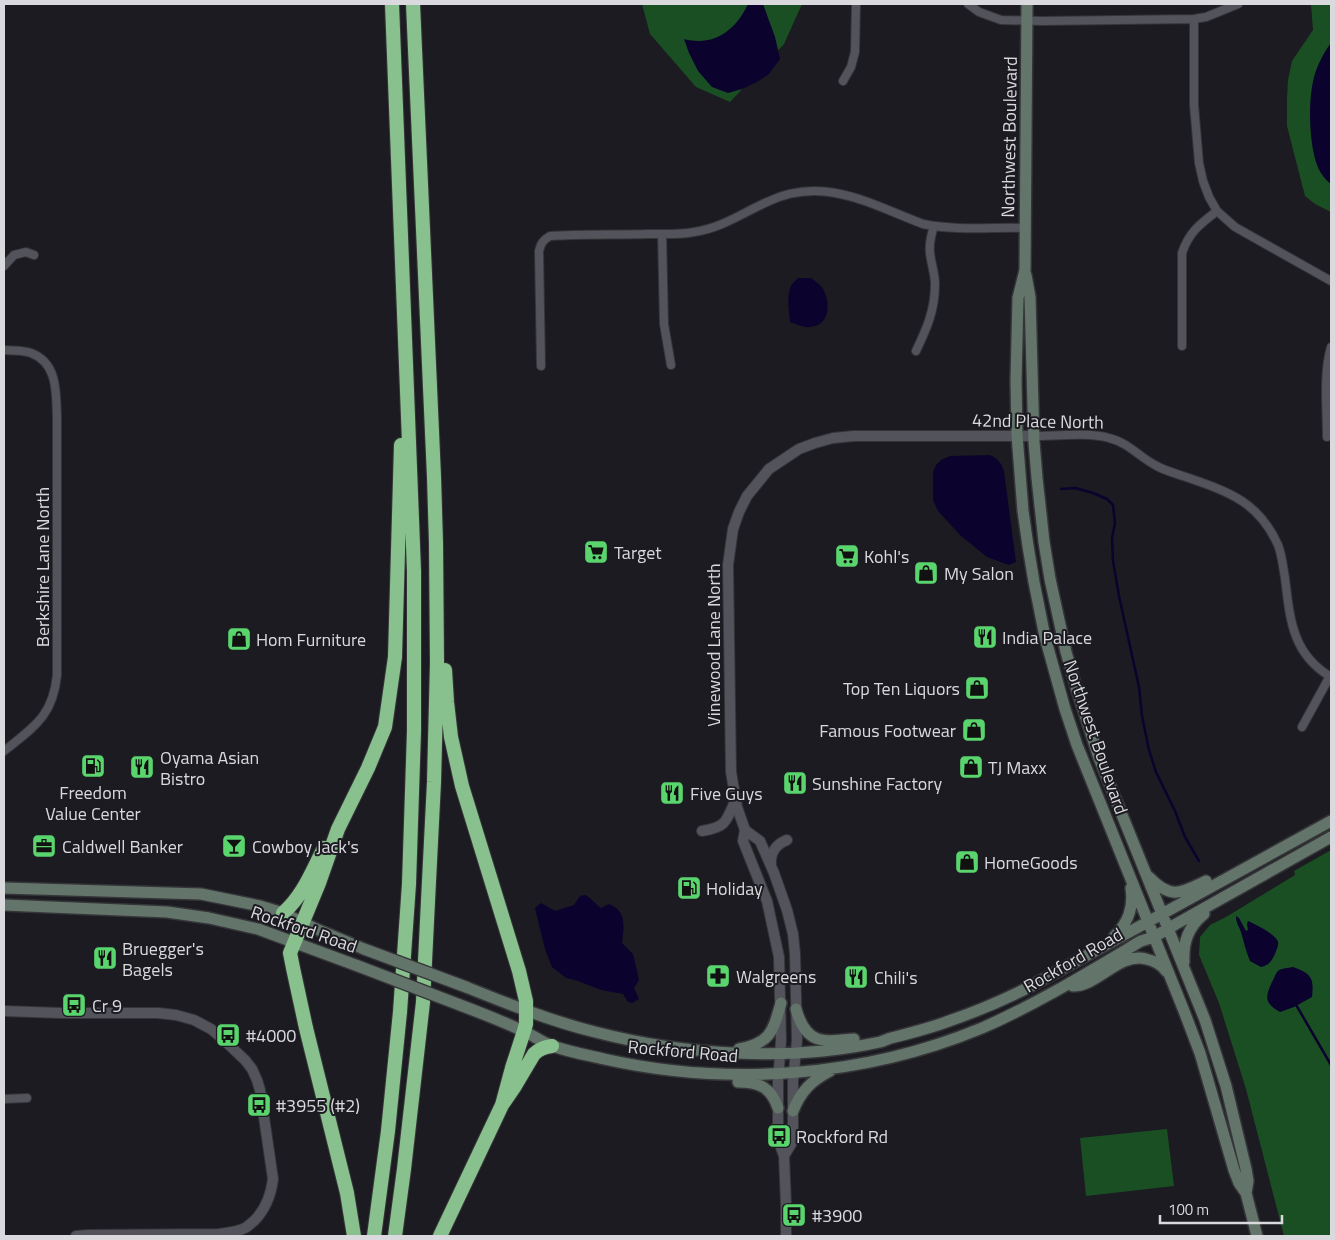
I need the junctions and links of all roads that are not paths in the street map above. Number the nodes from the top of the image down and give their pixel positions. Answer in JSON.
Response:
{"nodes":[{"id":1,"x":392,"y":4,"type":"edge"},
{"id":2,"x":413,"y":4,"type":"edge"},
{"id":3,"x":856,"y":4,"type":"edge"},
{"id":4,"x":968,"y":4,"type":"edge"},
{"id":5,"x":1027,"y":4,"type":"edge"},
{"id":6,"x":1238,"y":4,"type":"edge"},
{"id":7,"x":1194,"y":19,"type":"junction"},
{"id":8,"x":1027,"y":21,"type":"junction"},
{"id":9,"x":843,"y":81,"type":"dead end"},
{"id":10,"x":1217,"y":211,"type":"junction"},
{"id":11,"x":934,"y":226,"type":"junction"},
{"id":12,"x":1025,"y":228,"type":"junction"},
{"id":13,"x":662,"y":234,"type":"junction"},
{"id":14,"x":34,"y":255,"type":"dead end"},
{"id":15,"x":4,"y":266,"type":"edge"},
{"id":16,"x":1025,"y":270,"type":"junction"},
{"id":17,"x":1331,"y":281,"type":"edge"},
{"id":18,"x":1182,"y":346,"type":"dead end"},
{"id":19,"x":1331,"y":347,"type":"edge"},
{"id":20,"x":4,"y":350,"type":"edge"},
{"id":21,"x":916,"y":351,"type":"dead end"},
{"id":22,"x":671,"y":365,"type":"dead end"},
{"id":23,"x":541,"y":366,"type":"dead end"},
{"id":24,"x":408,"y":405,"type":"junction"},
{"id":25,"x":1016,"y":436,"type":"junction"},
{"id":26,"x":1033,"y":436,"type":"junction"},
{"id":27,"x":1327,"y":437,"type":"dead end"},
{"id":28,"x":769,"y":469,"type":"joint"},
{"id":29,"x":436,"y":576,"type":"junction"},
{"id":30,"x":1331,"y":676,"type":"edge"},
{"id":31,"x":1302,"y":727,"type":"dead end"},
{"id":32,"x":4,"y":751,"type":"edge"},
{"id":33,"x":736,"y":801,"type":"junction"},
{"id":34,"x":1331,"y":821,"type":"edge"},
{"id":35,"x":338,"y":829,"type":"junction"},
{"id":36,"x":745,"y":830,"type":"junction"},
{"id":37,"x":702,"y":831,"type":"dead end"},
{"id":38,"x":1331,"y":837,"type":"edge"},
{"id":39,"x":787,"y":840,"type":"dead end"},
{"id":40,"x":772,"y":866,"type":"junction"},
{"id":41,"x":1242,"y":869,"type":"junction"},
{"id":42,"x":1129,"y":874,"type":"junction"},
{"id":43,"x":1146,"y":874,"type":"junction"},
{"id":44,"x":5,"y":887,"type":"edge"},
{"id":45,"x":1213,"y":904,"type":"junction"},
{"id":46,"x":5,"y":906,"type":"edge"},
{"id":47,"x":283,"y":914,"type":"junction"},
{"id":48,"x":1162,"y":914,"type":"junction"},
{"id":49,"x":1148,"y":922,"type":"junction"},
{"id":50,"x":302,"y":923,"type":"junction"},
{"id":51,"x":1168,"y":929,"type":"junction"},
{"id":52,"x":1154,"y":936,"type":"junction"},
{"id":53,"x":294,"y":942,"type":"junction"},
{"id":54,"x":1101,"y":948,"type":"junction"},
{"id":55,"x":1184,"y":968,"type":"junction"},
{"id":56,"x":1170,"y":976,"type":"junction"},
{"id":57,"x":1064,"y":986,"type":"junction"},
{"id":58,"x":781,"y":1003,"type":"junction"},
{"id":59,"x":796,"y":1009,"type":"junction"},
{"id":60,"x":5,"y":1010,"type":"edge"},
{"id":61,"x":526,"y":1010,"type":"junction"},
{"id":62,"x":524,"y":1031,"type":"junction"},
{"id":63,"x":883,"y":1041,"type":"junction"},
{"id":64,"x":552,"y":1046,"type":"junction"},
{"id":65,"x":713,"y":1051,"type":"junction"},
{"id":66,"x":780,"y":1054,"type":"junction"},
{"id":67,"x":795,"y":1054,"type":"junction"},
{"id":68,"x":632,"y":1065,"type":"junction"},
{"id":69,"x":835,"y":1068,"type":"junction"},
{"id":70,"x":794,"y":1072,"type":"junction"},
{"id":71,"x":779,"y":1073,"type":"junction"},
{"id":72,"x":28,"y":1098,"type":"dead end"},
{"id":73,"x":4,"y":1099,"type":"edge"},
{"id":74,"x":502,"y":1105,"type":"junction"},
{"id":75,"x":778,"y":1108,"type":"junction"},
{"id":76,"x":793,"y":1111,"type":"junction"},
{"id":77,"x":784,"y":1156,"type":"junction"},
{"id":78,"x":1246,"y":1193,"type":"junction"},
{"id":79,"x":76,"y":1236,"type":"edge"},
{"id":80,"x":354,"y":1236,"type":"edge"},
{"id":81,"x":374,"y":1236,"type":"edge"},
{"id":82,"x":395,"y":1236,"type":"edge"},
{"id":83,"x":440,"y":1236,"type":"edge"},
{"id":84,"x":786,"y":1236,"type":"edge"},
{"id":85,"x":1257,"y":1236,"type":"edge"}],
"edges":[{"from":1,"to":24,"type":"highway"},
{"from":2,"to":29,"type":"highway"},
{"from":3,"to":9,"type":"street"},
{"from":4,"to":8,"type":"street"},
{"from":5,"to":8,"type":"main road","name":"Northwest Boulevard"},
{"from":6,"to":7,"type":"street"},
{"from":7,"to":8,"type":"street"},
{"from":7,"to":10,"type":"street"},
{"from":8,"to":12,"type":"main road","name":"Northwest Boulevard"},
{"from":10,"to":17,"type":"street"},
{"from":10,"to":18,"type":"street"},
{"from":11,"to":12,"type":"street"},
{"from":11,"to":13,"type":"street"},
{"from":11,"to":21,"type":"street"},
{"from":12,"to":16,"type":"main road","name":"Northwest Boulevard"},
{"from":13,"to":22,"type":"street"},
{"from":13,"to":23,"type":"street"},
{"from":14,"to":15,"type":"street"},
{"from":16,"to":25,"type":"main road","name":"Northwest Boulevard"},
{"from":16,"to":26,"type":"main road","name":"Northwest Boulevard"},
{"from":19,"to":27,"type":"street"},
{"from":20,"to":32,"type":"street","name":"Berkshire Lane North"},
{"from":24,"to":35,"type":"highway"},
{"from":24,"to":81,"type":"highway"},
{"from":25,"to":26,"type":"street","name":"42nd Place North"},
{"from":25,"to":28,"type":"street","name":"42nd Place North"},
{"from":25,"to":42,"type":"main road","name":"Northwest Boulevard"},
{"from":26,"to":30,"type":"street","name":"42nd Place North"},
{"from":26,"to":43,"type":"main road","name":"Northwest Boulevard"},
{"from":28,"to":33,"type":"street","name":"Vinewood Lane North"},
{"from":29,"to":61,"type":"highway"},
{"from":29,"to":82,"type":"highway"},
{"from":30,"to":31,"type":"street"},
{"from":33,"to":36,"type":"street","name":"Vinewood Lane North"},
{"from":33,"to":37,"type":"street"},
{"from":34,"to":41,"type":"main road","name":"Rockford Road"},
{"from":35,"to":47,"type":"highway"},
{"from":35,"to":50,"type":"highway"},
{"from":36,"to":40,"type":"street","name":"Vinewood Lane North"},
{"from":36,"to":58,"type":"street","name":"Vinewood Lane North"},
{"from":38,"to":45,"type":"main road","name":"Rockford Road"},
{"from":39,"to":40,"type":"street"},
{"from":40,"to":59,"type":"street","name":"Vinewood Lane North"},
{"from":41,"to":43,"type":"main road"},
{"from":41,"to":48,"type":"main road","name":"Rockford Road"},
{"from":42,"to":49,"type":"main road","name":"Northwest Boulevard"},
{"from":42,"to":54,"type":"main road"},
{"from":43,"to":48,"type":"main road","name":"Northwest Boulevard"},
{"from":44,"to":47,"type":"main road","name":"Rockford Road"},
{"from":45,"to":51,"type":"main road","name":"Rockford Road"},
{"from":45,"to":55,"type":"main road"},
{"from":46,"to":53,"type":"main road","name":"Rockford Road"},
{"from":47,"to":50,"type":"main road","name":"Rockford Road"},
{"from":48,"to":49,"type":"main road","name":"Rockford Road"},
{"from":48,"to":51,"type":"main road","name":"Northwest Boulevard"},
{"from":49,"to":52,"type":"main road","name":"Northwest Boulevard"},
{"from":49,"to":54,"type":"main road","name":"Rockford Road"},
{"from":50,"to":53,"type":"highway"},
{"from":50,"to":61,"type":"main road","name":"Rockford Road","bridge":true},
{"from":51,"to":52,"type":"main road","name":"Rockford Road"},
{"from":51,"to":55,"type":"main road","name":"Northwest Boulevard"},
{"from":52,"to":56,"type":"main road","name":"Northwest Boulevard"},
{"from":52,"to":57,"type":"main road","name":"Rockford Road"},
{"from":53,"to":62,"type":"main road","name":"Rockford Road","bridge":true},
{"from":53,"to":80,"type":"highway"},
{"from":54,"to":63,"type":"main road","name":"Rockford Road"},
{"from":55,"to":78,"type":"main road","name":"Northwest Boulevard"},
{"from":56,"to":57,"type":"main road"},
{"from":56,"to":78,"type":"main road","name":"Northwest Boulevard"},
{"from":57,"to":69,"type":"main road","name":"Rockford Road"},
{"from":58,"to":65,"type":"main road"},
{"from":58,"to":66,"type":"street","name":"Vinewood Lane North"},
{"from":59,"to":63,"type":"main road"},
{"from":59,"to":67,"type":"street","name":"Vinewood Lane North"},
{"from":60,"to":79,"type":"street"},
{"from":61,"to":62,"type":"highway"},
{"from":61,"to":65,"type":"main road","name":"Rockford Road"},
{"from":62,"to":64,"type":"main road","name":"Rockford Road"},
{"from":62,"to":74,"type":"highway"},
{"from":63,"to":67,"type":"main road","name":"Rockford Road"},
{"from":64,"to":68,"type":"main road","name":"Rockford Road"},
{"from":64,"to":74,"type":"highway"},
{"from":65,"to":66,"type":"main road","name":"Rockford Road"},
{"from":66,"to":67,"type":"main road","name":"Rockford Road"},
{"from":66,"to":71,"type":"street","name":"Vinewood Lane North"},
{"from":67,"to":70,"type":"street","name":"Vinewood Lane North"},
{"from":68,"to":71,"type":"main road","name":"Rockford Road"},
{"from":68,"to":75,"type":"main road"},
{"from":69,"to":70,"type":"main road","name":"Rockford Road"},
{"from":69,"to":76,"type":"main road"},
{"from":70,"to":71,"type":"main road","name":"Rockford Road"},
{"from":70,"to":76,"type":"street","name":"Vinewood Lane North"},
{"from":71,"to":75,"type":"street","name":"Vinewood Lane North"},
{"from":72,"to":73,"type":"street"},
{"from":74,"to":83,"type":"highway"},
{"from":75,"to":77,"type":"street","name":"Vinewood Lane North"},
{"from":76,"to":77,"type":"street","name":"Vinewood Lane North"},
{"from":77,"to":84,"type":"street","name":"Vinewood Lane North"},
{"from":78,"to":85,"type":"main road","name":"Northwest Boulevard"}]}
